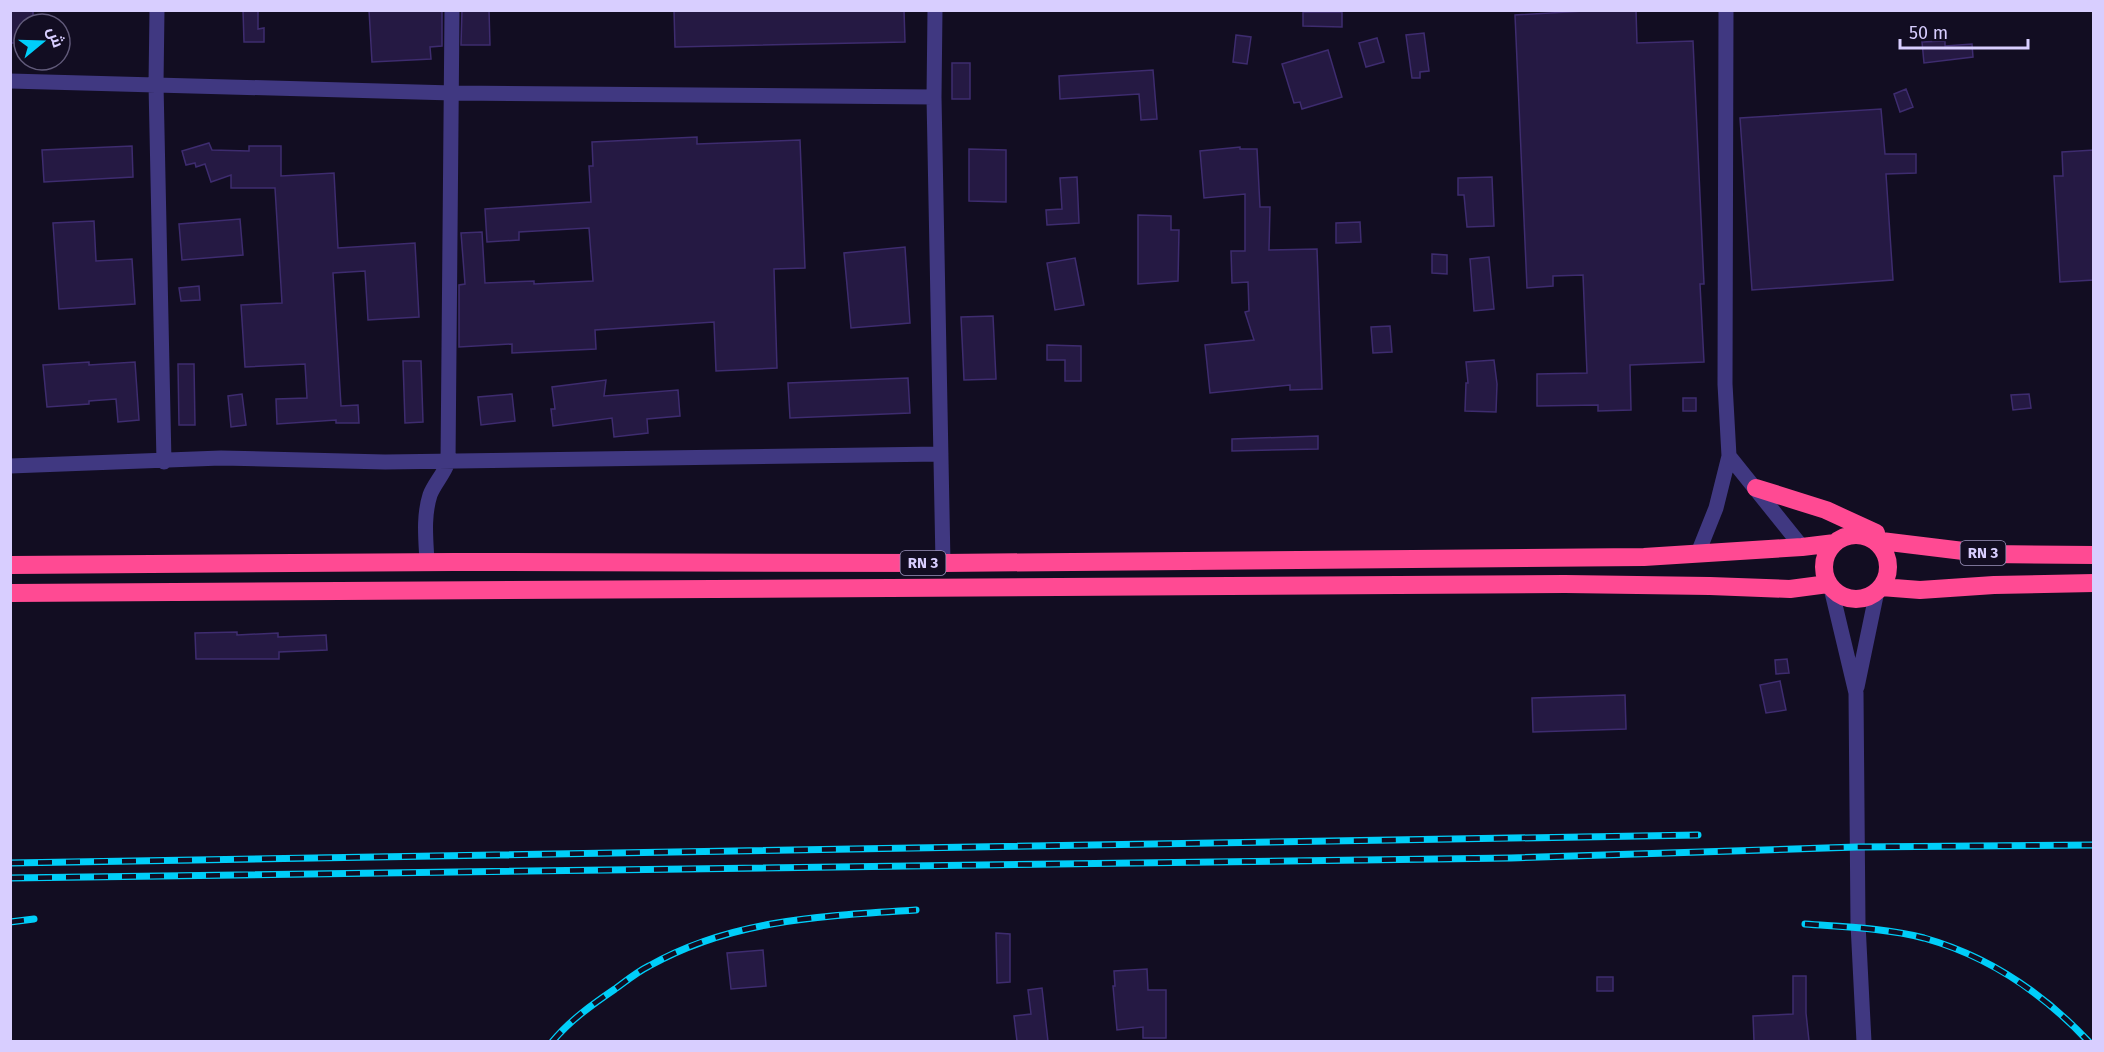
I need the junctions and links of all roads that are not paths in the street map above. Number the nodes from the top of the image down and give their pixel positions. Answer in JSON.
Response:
{"nodes":[{"id":1,"x":157,"y":10,"type":"edge"},
{"id":2,"x":452,"y":10,"type":"edge"},
{"id":3,"x":935,"y":10,"type":"edge"},
{"id":4,"x":1726,"y":10,"type":"edge"},
{"id":5,"x":10,"y":81,"type":"edge"},
{"id":6,"x":156,"y":84,"type":"junction"},
{"id":7,"x":453,"y":93,"type":"junction"},
{"id":8,"x":934,"y":97,"type":"junction"},
{"id":9,"x":940,"y":454,"type":"junction"},
{"id":10,"x":1730,"y":456,"type":"junction"},
{"id":11,"x":164,"y":462,"type":"junction"},
{"id":12,"x":448,"y":462,"type":"junction"},
{"id":13,"x":10,"y":466,"type":"edge"},
{"id":14,"x":1756,"y":488,"type":"junction"},
{"id":15,"x":1873,"y":540,"type":"junction"},
{"id":16,"x":1835,"y":543,"type":"junction"},
{"id":17,"x":1900,"y":544,"type":"junction"},
{"id":18,"x":1802,"y":548,"type":"junction"},
{"id":19,"x":1698,"y":553,"type":"junction"},
{"id":20,"x":2094,"y":555,"type":"edge"},
{"id":21,"x":427,"y":562,"type":"junction"},
{"id":22,"x":943,"y":563,"type":"junction"},
{"id":23,"x":10,"y":565,"type":"edge"},
{"id":24,"x":2094,"y":583,"type":"edge"},
{"id":25,"x":1830,"y":586,"type":"junction"},
{"id":26,"x":1879,"y":589,"type":"junction"},
{"id":27,"x":10,"y":593,"type":"edge"},
{"id":28,"x":1856,"y":693,"type":"junction"},
{"id":29,"x":1864,"y":1041,"type":"edge"}],
"edges":[{"from":1,"to":6,"type":"street"},
{"from":2,"to":7,"type":"street"},
{"from":3,"to":8,"type":"street"},
{"from":4,"to":10,"type":"street"},
{"from":5,"to":6,"type":"street"},
{"from":6,"to":7,"type":"street"},
{"from":6,"to":11,"type":"street"},
{"from":7,"to":8,"type":"street"},
{"from":7,"to":12,"type":"street"},
{"from":8,"to":9,"type":"street"},
{"from":9,"to":12,"type":"street"},
{"from":9,"to":22,"type":"street"},
{"from":10,"to":14,"type":"street"},
{"from":10,"to":19,"type":"street"},
{"from":11,"to":12,"type":"street"},
{"from":11,"to":13,"type":"street"},
{"from":12,"to":21,"type":"street"},
{"from":14,"to":17,"type":"highway"},
{"from":14,"to":18,"type":"street"},
{"from":15,"to":16,"type":"highway"},
{"from":15,"to":17,"type":"highway","number":"RN 3"},
{"from":15,"to":26,"type":"highway"},
{"from":16,"to":18,"type":"highway","number":"RN 3"},
{"from":16,"to":25,"type":"highway"},
{"from":17,"to":20,"type":"highway","number":"RN 3"},
{"from":18,"to":19,"type":"highway","number":"RN 3"},
{"from":19,"to":22,"type":"highway","number":"RN 3"},
{"from":21,"to":22,"type":"highway","number":"RN 3"},
{"from":21,"to":23,"type":"highway","number":"RN 3"},
{"from":24,"to":26,"type":"highway","number":"RN 3"},
{"from":25,"to":26,"type":"highway"},
{"from":25,"to":27,"type":"highway","number":"RN 3"},
{"from":25,"to":28,"type":"street"},
{"from":26,"to":28,"type":"street"},
{"from":28,"to":29,"type":"street"}]}
